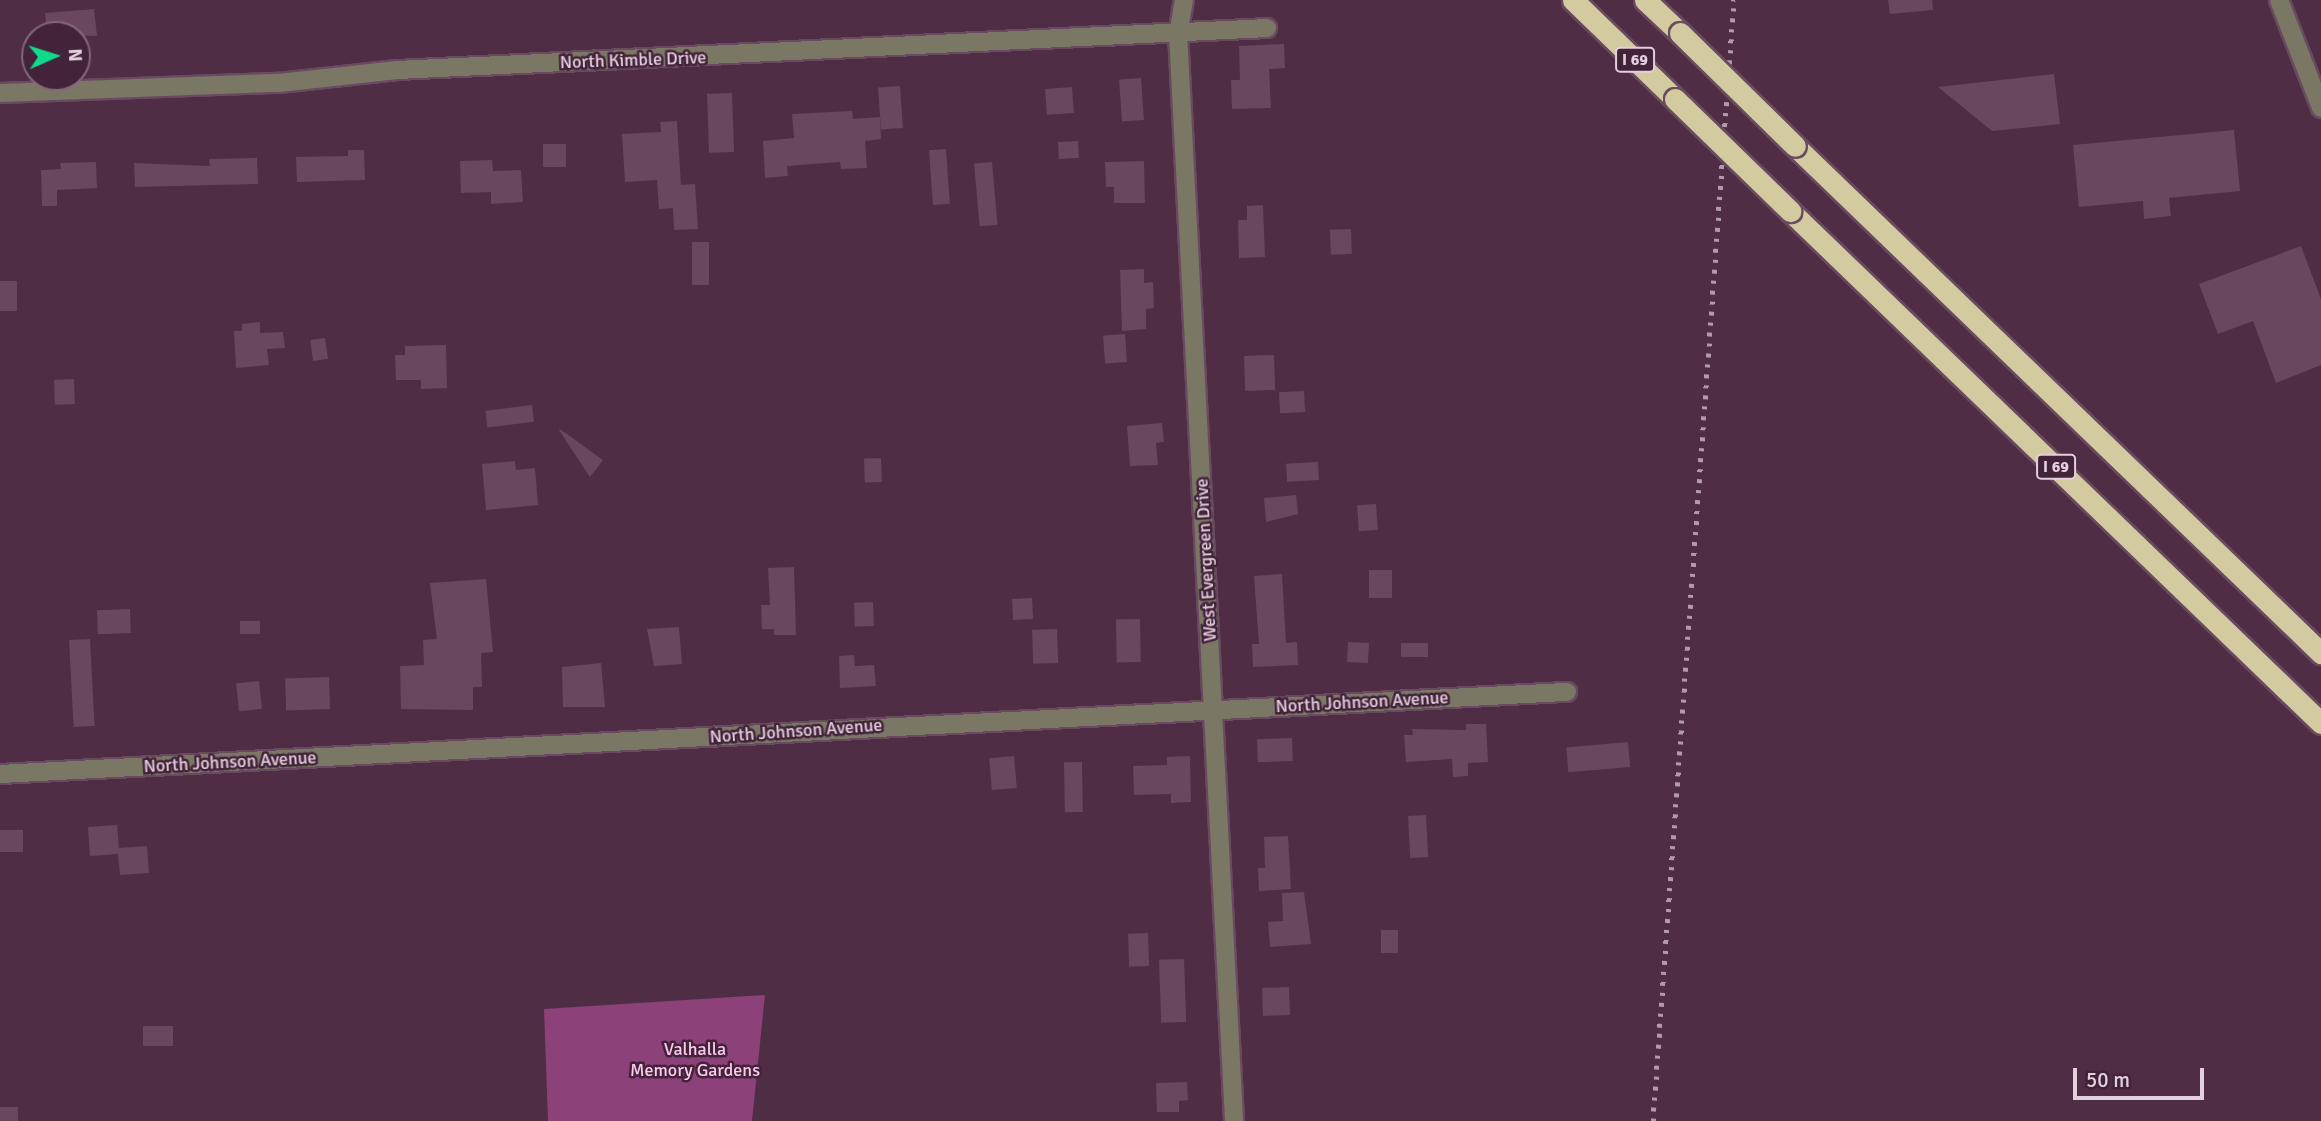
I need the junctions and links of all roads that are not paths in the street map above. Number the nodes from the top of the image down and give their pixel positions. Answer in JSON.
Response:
{"nodes":[{"id":1,"x":1184,"y":0,"type":"edge"},
{"id":2,"x":1573,"y":0,"type":"edge"},
{"id":3,"x":1645,"y":0,"type":"edge"},
{"id":4,"x":2279,"y":0,"type":"edge"},
{"id":5,"x":1266,"y":28,"type":"dead end"},
{"id":6,"x":1178,"y":33,"type":"junction"},
{"id":7,"x":0,"y":93,"type":"edge"},
{"id":8,"x":2321,"y":108,"type":"edge"},
{"id":9,"x":2321,"y":653,"type":"edge"},
{"id":10,"x":1567,"y":692,"type":"dead end"},
{"id":11,"x":1214,"y":710,"type":"junction"},
{"id":12,"x":2321,"y":723,"type":"edge"},
{"id":13,"x":0,"y":774,"type":"edge"},
{"id":14,"x":1234,"y":1121,"type":"edge"}],
"edges":[{"from":1,"to":6,"type":"street","name":"West Evergreen Drive"},
{"from":2,"to":12,"type":"highway","number":"I 69","bridge":true},
{"from":3,"to":9,"type":"highway","bridge":true},
{"from":4,"to":8,"type":"street"},
{"from":5,"to":6,"type":"street","name":"North Kimble Drive"},
{"from":6,"to":7,"type":"street","name":"North Kimble Drive"},
{"from":6,"to":11,"type":"street","name":"West Evergreen Drive"},
{"from":10,"to":11,"type":"street","name":"North Johnson Avenue"},
{"from":11,"to":13,"type":"street","name":"North Johnson Avenue"},
{"from":11,"to":14,"type":"street","name":"West Evergreen Drive"}]}
